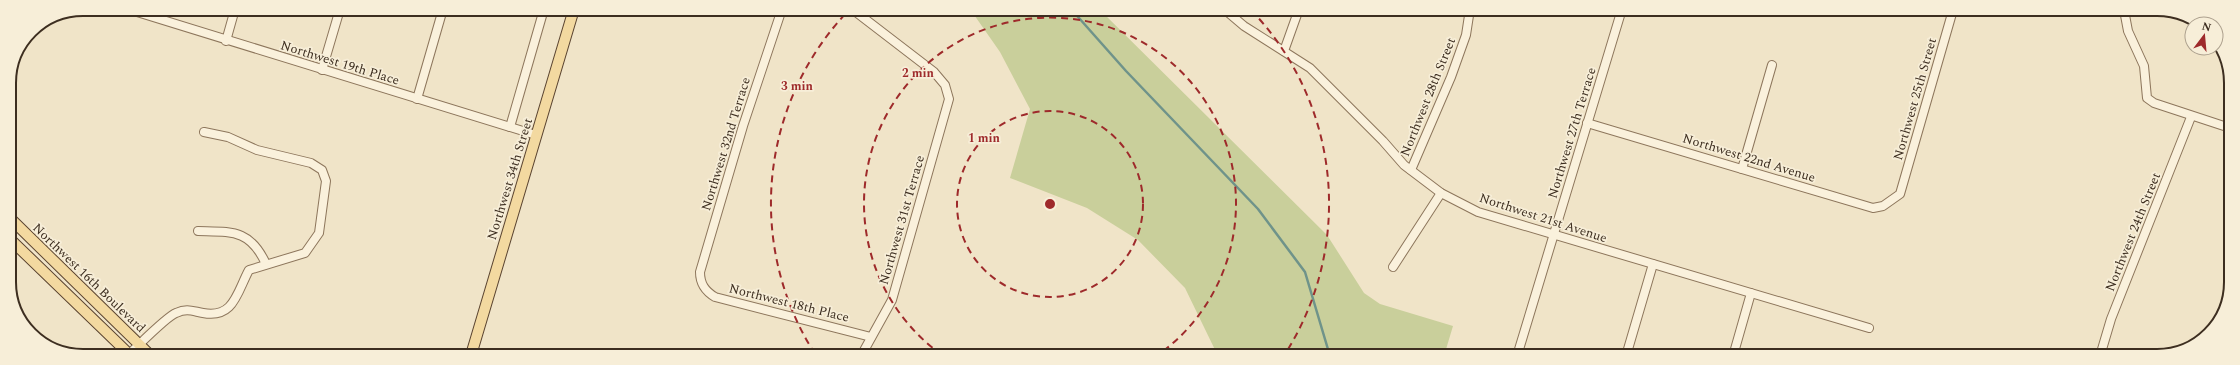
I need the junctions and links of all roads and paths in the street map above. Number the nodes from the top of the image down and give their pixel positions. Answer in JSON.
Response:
{"nodes":[{"id":1,"x":154,"y":16,"type":"edge"},
{"id":2,"x":233,"y":16,"type":"edge"},
{"id":3,"x":338,"y":16,"type":"edge"},
{"id":4,"x":441,"y":16,"type":"edge"},
{"id":5,"x":542,"y":16,"type":"edge"},
{"id":6,"x":572,"y":16,"type":"edge"},
{"id":7,"x":780,"y":16,"type":"edge"},
{"id":8,"x":861,"y":16,"type":"edge"},
{"id":9,"x":1232,"y":16,"type":"edge"},
{"id":10,"x":1296,"y":16,"type":"edge"},
{"id":11,"x":1469,"y":16,"type":"edge"},
{"id":12,"x":1620,"y":16,"type":"edge"},
{"id":13,"x":1951,"y":16,"type":"edge"},
{"id":14,"x":2125,"y":16,"type":"edge"},
{"id":15,"x":226,"y":41,"type":"junction"},
{"id":16,"x":1284,"y":51,"type":"junction"},
{"id":17,"x":1772,"y":65,"type":"dead end"},
{"id":18,"x":322,"y":70,"type":"junction"},
{"id":19,"x":417,"y":99,"type":"junction"},
{"id":20,"x":2191,"y":117,"type":"junction"},
{"id":21,"x":1587,"y":122,"type":"junction"},
{"id":22,"x":2224,"y":126,"type":"edge"},
{"id":23,"x":510,"y":127,"type":"junction"},
{"id":24,"x":204,"y":132,"type":"dead end"},
{"id":25,"x":536,"y":135,"type":"junction"},
{"id":26,"x":1742,"y":169,"type":"junction"},
{"id":27,"x":1411,"y":170,"type":"junction"},
{"id":28,"x":1441,"y":193,"type":"junction"},
{"id":29,"x":1900,"y":194,"type":"joint"},
{"id":30,"x":16,"y":225,"type":"edge"},
{"id":31,"x":198,"y":231,"type":"dead end"},
{"id":32,"x":1554,"y":235,"type":"junction"},
{"id":33,"x":16,"y":245,"type":"edge"},
{"id":34,"x":266,"y":264,"type":"junction"},
{"id":35,"x":1653,"y":264,"type":"junction"},
{"id":36,"x":1393,"y":267,"type":"dead end"},
{"id":37,"x":703,"y":287,"type":"joint"},
{"id":38,"x":1751,"y":293,"type":"junction"},
{"id":39,"x":1869,"y":328,"type":"dead end"},
{"id":40,"x":871,"y":337,"type":"junction"},
{"id":41,"x":139,"y":344,"type":"junction"},
{"id":42,"x":123,"y":349,"type":"edge"},
{"id":43,"x":134,"y":349,"type":"edge"},
{"id":44,"x":144,"y":349,"type":"edge"},
{"id":45,"x":473,"y":349,"type":"edge"},
{"id":46,"x":865,"y":349,"type":"edge"},
{"id":47,"x":1519,"y":349,"type":"edge"},
{"id":48,"x":1628,"y":349,"type":"edge"},
{"id":49,"x":1735,"y":349,"type":"edge"},
{"id":50,"x":2102,"y":349,"type":"edge"}],
"edges":[{"from":1,"to":15,"type":"street","name":"Northwest 19th Place"},
{"from":2,"to":15,"type":"street"},
{"from":3,"to":18,"type":"street"},
{"from":4,"to":19,"type":"street"},
{"from":5,"to":23,"type":"street"},
{"from":6,"to":25,"type":"main road","name":"Northwest 34th Street"},
{"from":7,"to":37,"type":"street","name":"Northwest 32nd Terrace"},
{"from":8,"to":40,"type":"street","name":"Northwest 31st Terrace"},
{"from":9,"to":16,"type":"street","name":"Northwest 21st Avenue"},
{"from":10,"to":16,"type":"street"},
{"from":11,"to":27,"type":"street","name":"Northwest 28th Street"},
{"from":12,"to":21,"type":"street","name":"Northwest 27th Terrace"},
{"from":13,"to":29,"type":"street","name":"Northwest 25th Street"},
{"from":14,"to":20,"type":"street"},
{"from":15,"to":18,"type":"street","name":"Northwest 19th Place"},
{"from":16,"to":27,"type":"street","name":"Northwest 21st Avenue"},
{"from":17,"to":26,"type":"street"},
{"from":18,"to":19,"type":"street","name":"Northwest 19th Place"},
{"from":19,"to":23,"type":"street","name":"Northwest 19th Place"},
{"from":20,"to":22,"type":"street"},
{"from":20,"to":50,"type":"street","name":"Northwest 24th Street"},
{"from":21,"to":26,"type":"street","name":"Northwest 22nd Avenue"},
{"from":21,"to":32,"type":"street","name":"Northwest 27th Terrace"},
{"from":23,"to":25,"type":"street","name":"Northwest 19th Place"},
{"from":24,"to":34,"type":"street"},
{"from":25,"to":45,"type":"main road","name":"Northwest 34th Street"},
{"from":26,"to":29,"type":"street","name":"Northwest 22nd Avenue"},
{"from":27,"to":28,"type":"street","name":"Northwest 21st Avenue"},
{"from":28,"to":32,"type":"street","name":"Northwest 21st Avenue"},
{"from":28,"to":36,"type":"street"},
{"from":30,"to":41,"type":"main road","name":"Northwest 16th Boulevard"},
{"from":31,"to":34,"type":"street"},
{"from":32,"to":35,"type":"street","name":"Northwest 21st Avenue"},
{"from":32,"to":47,"type":"street","name":"Northwest 27th Terrace"},
{"from":33,"to":42,"type":"main road","name":"Northwest 16th Boulevard"},
{"from":34,"to":41,"type":"street"},
{"from":35,"to":38,"type":"street","name":"Northwest 21st Avenue"},
{"from":35,"to":48,"type":"street"},
{"from":37,"to":40,"type":"street","name":"Northwest 18th Place"},
{"from":38,"to":39,"type":"street","name":"Northwest 21st Avenue"},
{"from":38,"to":49,"type":"street"},
{"from":40,"to":46,"type":"street","name":"Northwest 31st Terrace"},
{"from":41,"to":43,"type":"street"},
{"from":41,"to":44,"type":"main road","name":"Northwest 16th Boulevard"}]}
